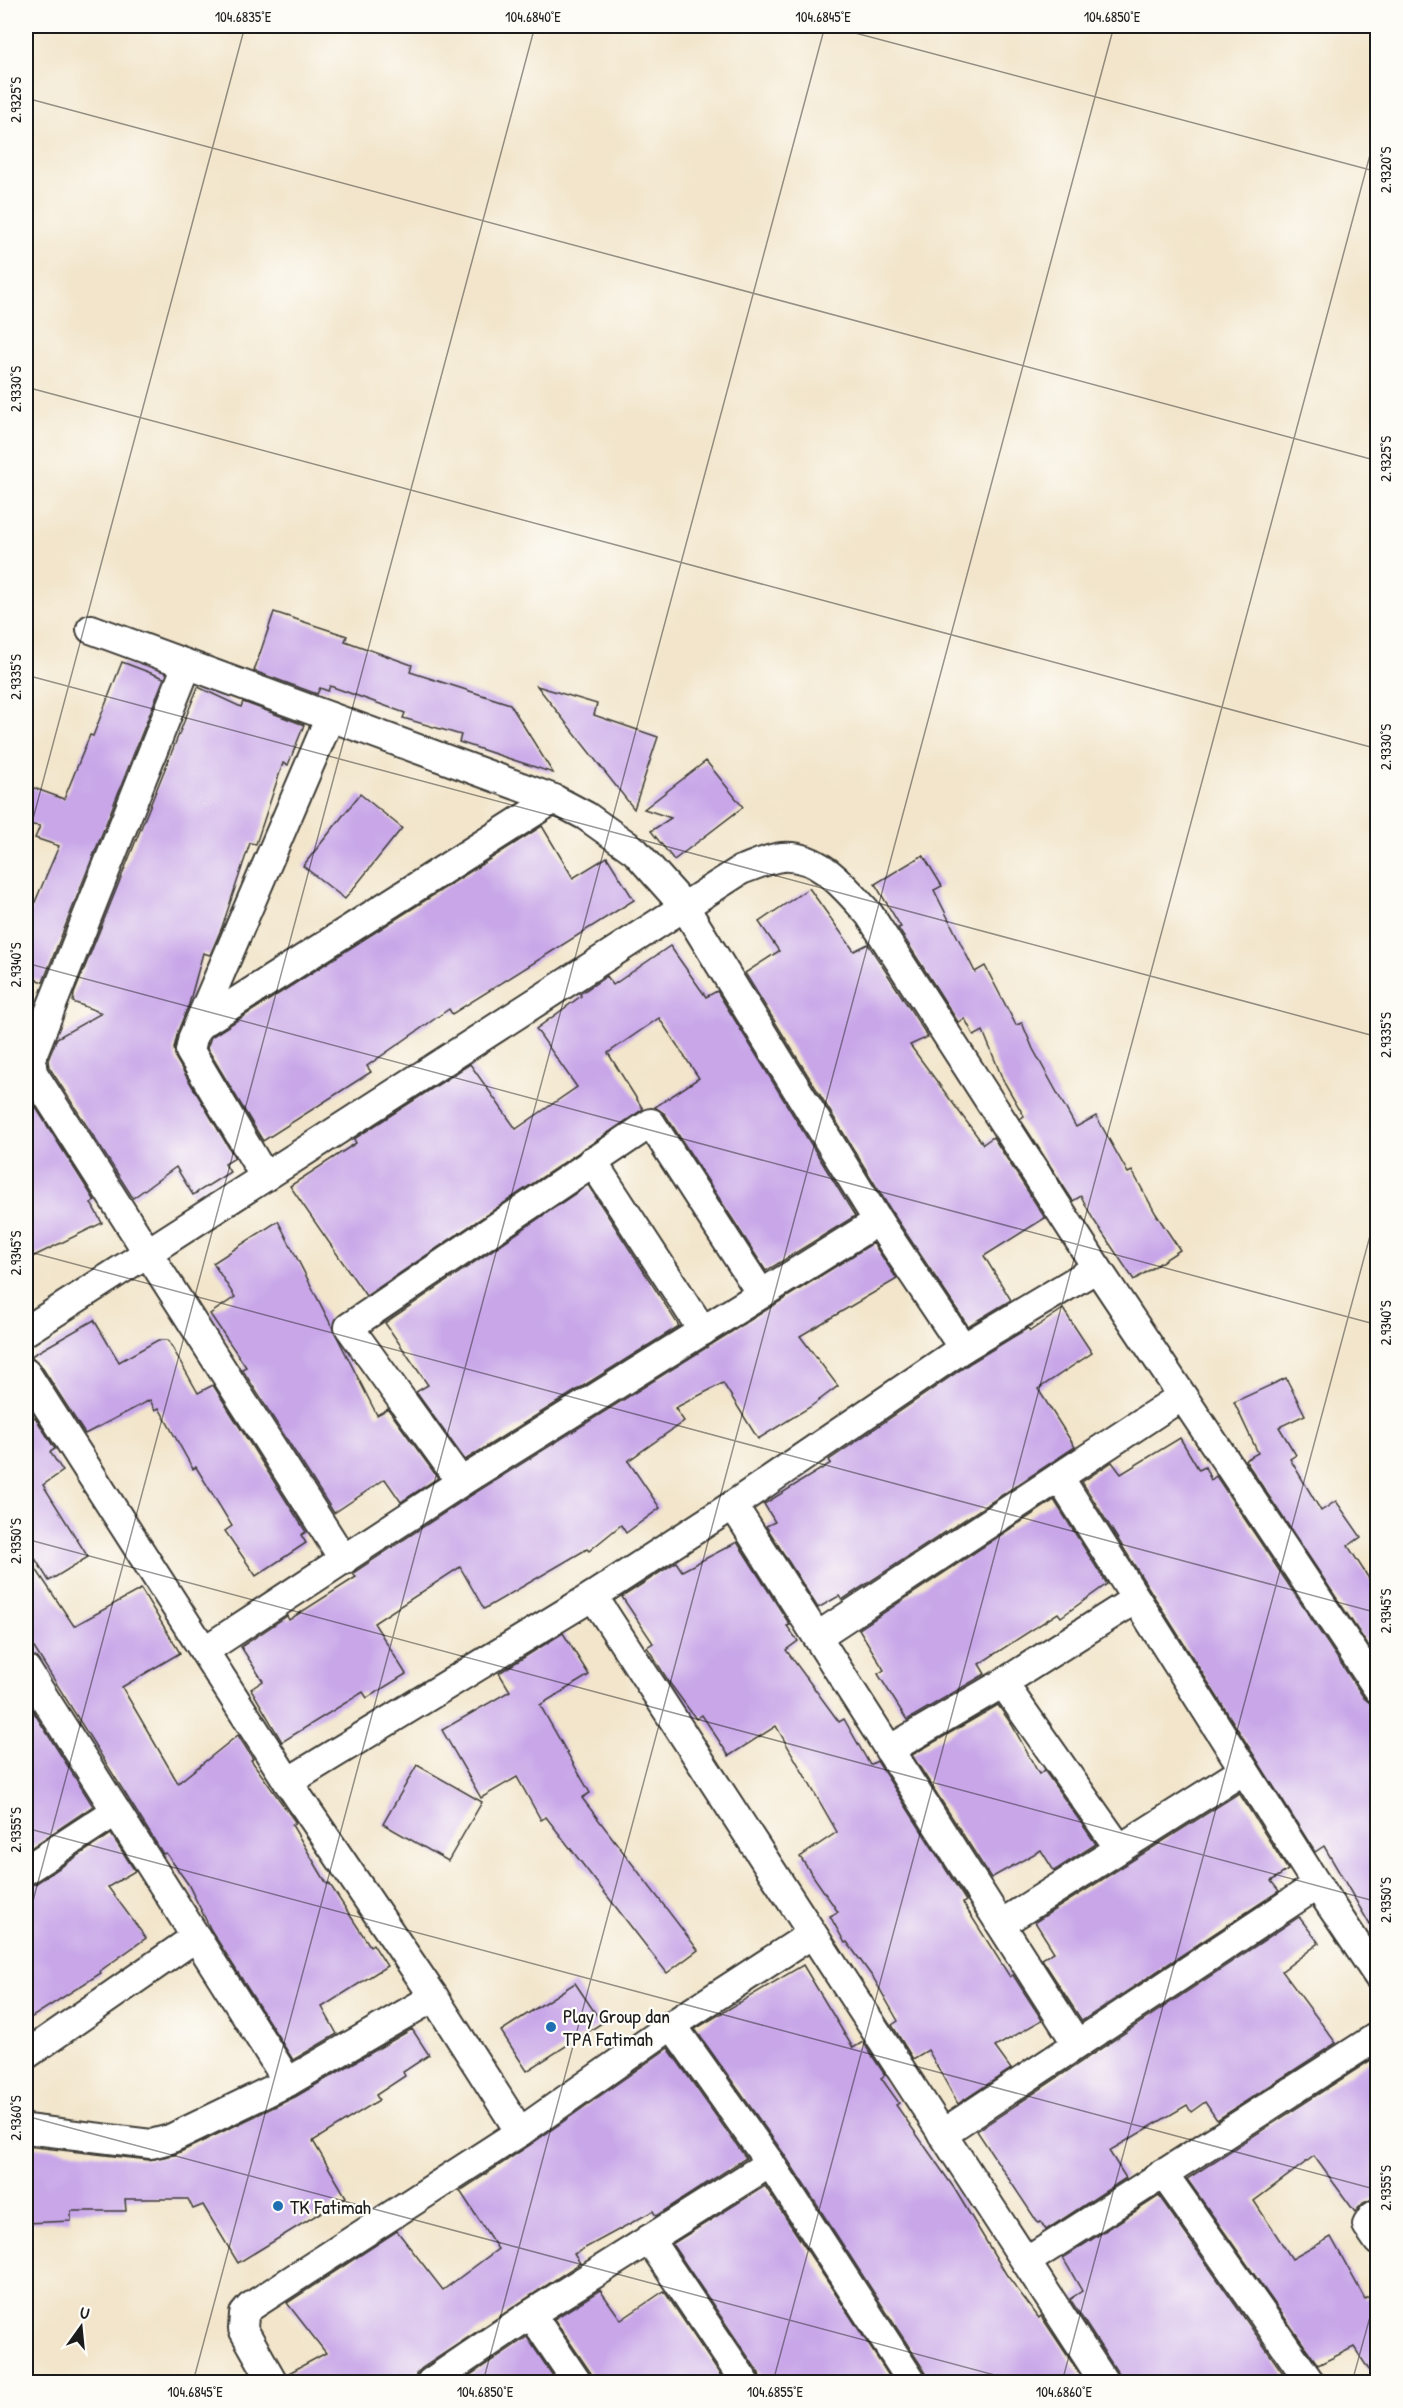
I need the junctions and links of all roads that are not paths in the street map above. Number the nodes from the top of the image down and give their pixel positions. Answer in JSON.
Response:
{"nodes":[{"id":1,"x":91,"y":629,"type":"dead end"},
{"id":2,"x":187,"y":665,"type":"junction"},
{"id":3,"x":330,"y":717,"type":"junction"},
{"id":4,"x":554,"y":799,"type":"junction"},
{"id":5,"x":684,"y":906,"type":"junction"},
{"id":6,"x":198,"y":1026,"type":"junction"},
{"id":7,"x":592,"y":1161,"type":"junction"},
{"id":8,"x":265,"y":1177,"type":"junction"},
{"id":9,"x":878,"y":1221,"type":"junction"},
{"id":10,"x":148,"y":1252,"type":"junction"},
{"id":11,"x":1097,"y":1268,"type":"junction"},
{"id":12,"x":760,"y":1293,"type":"junction"},
{"id":13,"x":26,"y":1330,"type":"edge"},
{"id":14,"x":703,"y":1331,"type":"junction"},
{"id":15,"x":963,"y":1348,"type":"junction"},
{"id":16,"x":26,"y":1372,"type":"edge"},
{"id":17,"x":1182,"y":1396,"type":"junction"},
{"id":18,"x":1059,"y":1478,"type":"junction"},
{"id":19,"x":461,"y":1482,"type":"junction"},
{"id":20,"x":733,"y":1505,"type":"junction"},
{"id":21,"x":344,"y":1560,"type":"junction"},
{"id":22,"x":593,"y":1596,"type":"junction"},
{"id":23,"x":1136,"y":1599,"type":"junction"},
{"id":24,"x":818,"y":1636,"type":"junction"},
{"id":25,"x":204,"y":1651,"type":"junction"},
{"id":26,"x":1003,"y":1683,"type":"junction"},
{"id":27,"x":29,"y":1684,"type":"edge"},
{"id":28,"x":1377,"y":1689,"type":"edge"},
{"id":29,"x":889,"y":1750,"type":"junction"},
{"id":30,"x":1244,"y":1770,"type":"junction"},
{"id":31,"x":288,"y":1782,"type":"junction"},
{"id":32,"x":116,"y":1811,"type":"junction"},
{"id":33,"x":1119,"y":1848,"type":"junction"},
{"id":34,"x":26,"y":1870,"type":"edge"},
{"id":35,"x":1317,"y":1885,"type":"junction"},
{"id":36,"x":1001,"y":1924,"type":"junction"},
{"id":37,"x":812,"y":1934,"type":"junction"},
{"id":38,"x":196,"y":1937,"type":"junction"},
{"id":39,"x":1377,"y":1976,"type":"edge"},
{"id":40,"x":434,"y":1997,"type":"junction"},
{"id":41,"x":672,"y":2025,"type":"junction"},
{"id":42,"x":1377,"y":2036,"type":"edge"},
{"id":43,"x":1077,"y":2044,"type":"junction"},
{"id":44,"x":26,"y":2055,"type":"edge"},
{"id":45,"x":288,"y":2082,"type":"junction"},
{"id":46,"x":26,"y":2129,"type":"edge"},
{"id":47,"x":520,"y":2132,"type":"junction"},
{"id":48,"x":942,"y":2134,"type":"junction"},
{"id":49,"x":770,"y":2163,"type":"junction"},
{"id":50,"x":1163,"y":2173,"type":"junction"},
{"id":51,"x":1377,"y":2213,"type":"edge"},
{"id":52,"x":649,"y":2239,"type":"junction"},
{"id":53,"x":1377,"y":2241,"type":"edge"},
{"id":54,"x":1026,"y":2262,"type":"junction"},
{"id":55,"x":531,"y":2314,"type":"junction"},
{"id":56,"x":273,"y":2382,"type":"edge"},
{"id":57,"x":431,"y":2382,"type":"edge"},
{"id":58,"x":577,"y":2382,"type":"edge"},
{"id":59,"x":745,"y":2382,"type":"edge"},
{"id":60,"x":912,"y":2382,"type":"edge"},
{"id":61,"x":1104,"y":2382,"type":"edge"},
{"id":62,"x":1310,"y":2382,"type":"edge"}],
"edges":[{"from":1,"to":2,"type":"street"},
{"from":2,"to":3,"type":"street"},
{"from":2,"to":10,"type":"street"},
{"from":3,"to":4,"type":"street"},
{"from":3,"to":6,"type":"street"},
{"from":4,"to":5,"type":"street"},
{"from":4,"to":6,"type":"street"},
{"from":5,"to":8,"type":"street"},
{"from":5,"to":9,"type":"street"},
{"from":5,"to":11,"type":"street"},
{"from":6,"to":8,"type":"street"},
{"from":7,"to":12,"type":"street"},
{"from":7,"to":14,"type":"street"},
{"from":7,"to":19,"type":"street"},
{"from":8,"to":10,"type":"street"},
{"from":9,"to":12,"type":"street"},
{"from":9,"to":15,"type":"street"},
{"from":10,"to":13,"type":"street"},
{"from":10,"to":21,"type":"street"},
{"from":11,"to":15,"type":"street"},
{"from":11,"to":17,"type":"street"},
{"from":12,"to":14,"type":"street"},
{"from":14,"to":19,"type":"street"},
{"from":15,"to":20,"type":"street"},
{"from":16,"to":25,"type":"street"},
{"from":17,"to":18,"type":"street"},
{"from":17,"to":28,"type":"street"},
{"from":18,"to":23,"type":"street"},
{"from":18,"to":24,"type":"street"},
{"from":19,"to":21,"type":"street"},
{"from":20,"to":22,"type":"street"},
{"from":20,"to":24,"type":"street"},
{"from":21,"to":25,"type":"street"},
{"from":22,"to":31,"type":"street"},
{"from":22,"to":37,"type":"street"},
{"from":23,"to":26,"type":"street"},
{"from":23,"to":30,"type":"street"},
{"from":24,"to":29,"type":"street"},
{"from":25,"to":31,"type":"street"},
{"from":26,"to":29,"type":"street"},
{"from":26,"to":33,"type":"street"},
{"from":27,"to":32,"type":"street"},
{"from":29,"to":36,"type":"street"},
{"from":30,"to":33,"type":"street"},
{"from":30,"to":35,"type":"street"},
{"from":31,"to":40,"type":"street"},
{"from":32,"to":34,"type":"street"},
{"from":32,"to":38,"type":"street"},
{"from":33,"to":36,"type":"street"},
{"from":35,"to":39,"type":"street"},
{"from":35,"to":43,"type":"street"},
{"from":36,"to":43,"type":"street"},
{"from":37,"to":41,"type":"street"},
{"from":37,"to":48,"type":"street"},
{"from":38,"to":44,"type":"street"},
{"from":38,"to":45,"type":"street"},
{"from":40,"to":45,"type":"street"},
{"from":40,"to":47,"type":"street"},
{"from":41,"to":47,"type":"street"},
{"from":41,"to":49,"type":"street"},
{"from":42,"to":50,"type":"street"},
{"from":43,"to":48,"type":"street"},
{"from":45,"to":46,"type":"street"},
{"from":47,"to":56,"type":"street"},
{"from":48,"to":54,"type":"street"},
{"from":49,"to":52,"type":"street"},
{"from":49,"to":60,"type":"street"},
{"from":50,"to":54,"type":"street"},
{"from":50,"to":62,"type":"street"},
{"from":51,"to":53,"type":"street"},
{"from":52,"to":55,"type":"street"},
{"from":52,"to":59,"type":"street"},
{"from":54,"to":61,"type":"street"},
{"from":55,"to":57,"type":"street"},
{"from":55,"to":58,"type":"street"}]}
